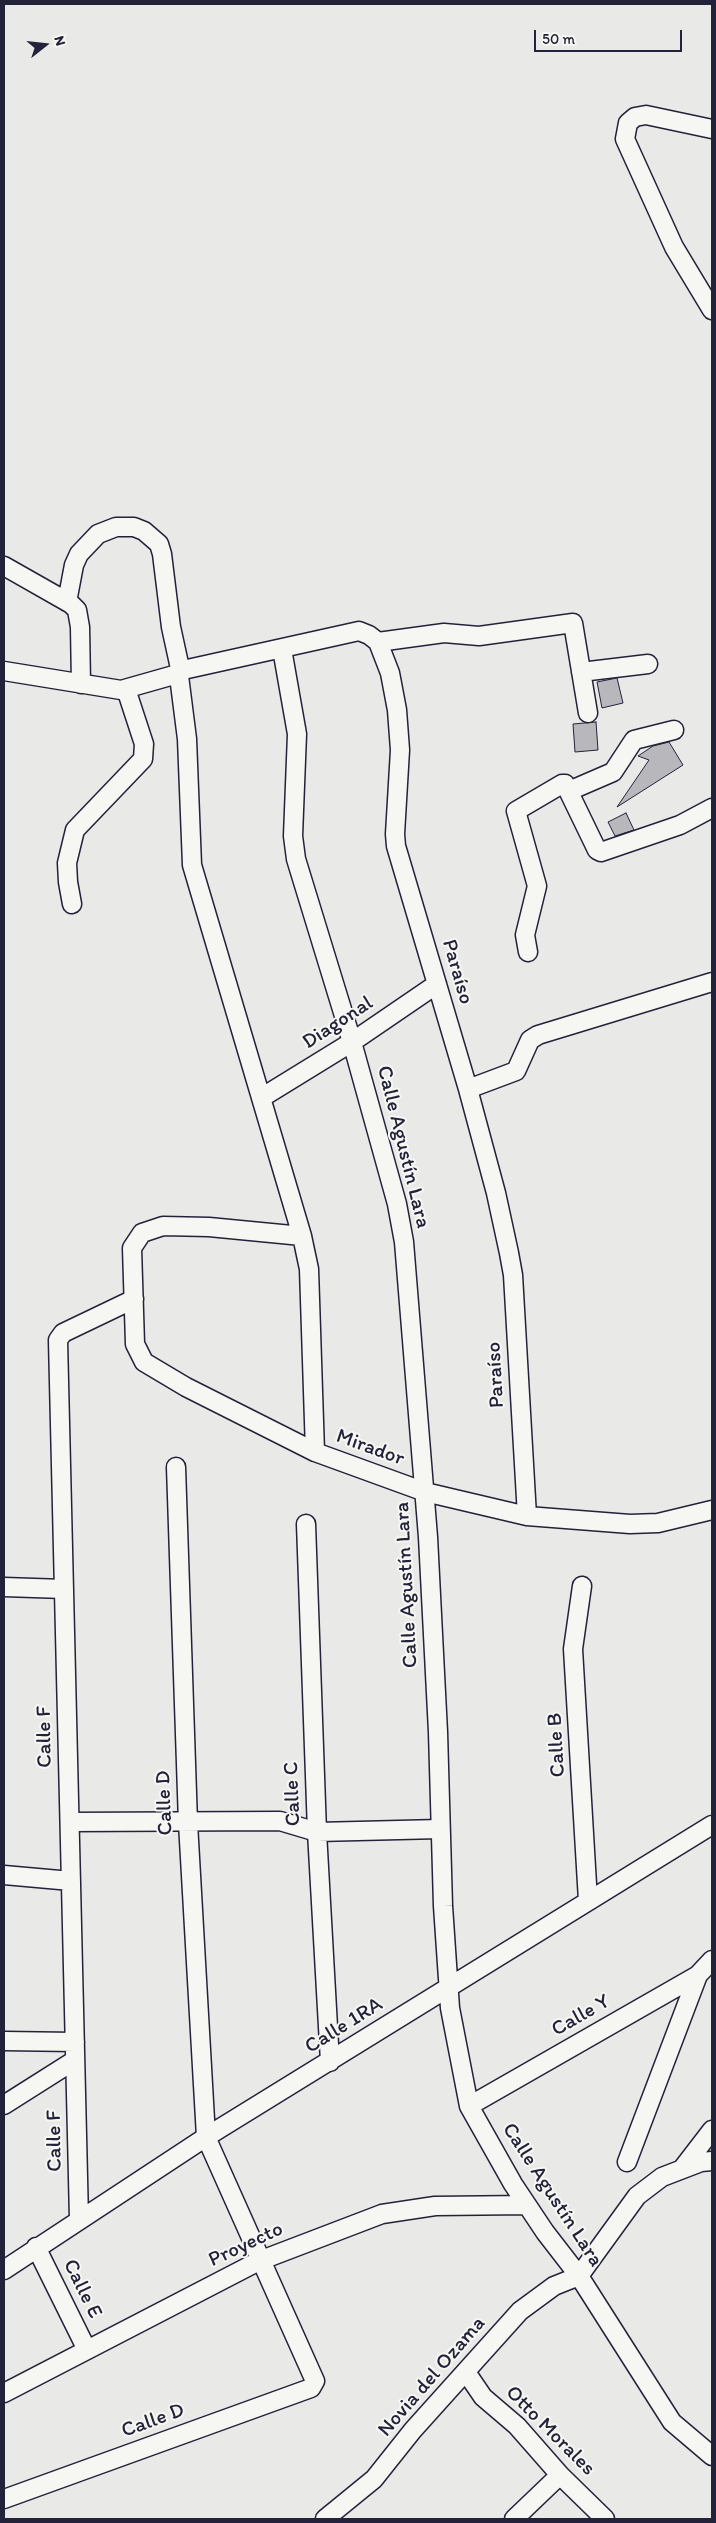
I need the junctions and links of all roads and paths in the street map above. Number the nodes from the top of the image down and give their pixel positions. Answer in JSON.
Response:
{"nodes":[{"id":1,"x":712,"y":129,"type":"edge"},
{"id":2,"x":712,"y":310,"type":"edge"},
{"id":3,"x":4,"y":566,"type":"edge"},
{"id":4,"x":67,"y":602,"type":"junction"},
{"id":5,"x":378,"y":642,"type":"junction"},
{"id":6,"x":282,"y":648,"type":"junction"},
{"id":7,"x":648,"y":664,"type":"dead end"},
{"id":8,"x":4,"y":671,"type":"edge"},
{"id":9,"x":182,"y":672,"type":"junction"},
{"id":10,"x":581,"y":672,"type":"junction"},
{"id":11,"x":81,"y":684,"type":"junction"},
{"id":12,"x":126,"y":689,"type":"junction"},
{"id":13,"x":588,"y":713,"type":"dead end"},
{"id":14,"x":674,"y":730,"type":"dead end"},
{"id":15,"x":569,"y":792,"type":"junction"},
{"id":16,"x":712,"y":808,"type":"edge"},
{"id":17,"x":72,"y":904,"type":"dead end"},
{"id":18,"x":528,"y":952,"type":"dead end"},
{"id":19,"x":712,"y":982,"type":"edge"},
{"id":20,"x":437,"y":984,"type":"junction"},
{"id":21,"x":352,"y":1042,"type":"junction"},
{"id":22,"x":468,"y":1089,"type":"junction"},
{"id":23,"x":261,"y":1098,"type":"junction"},
{"id":24,"x":302,"y":1236,"type":"junction"},
{"id":25,"x":134,"y":1299,"type":"junction"},
{"id":26,"x":316,"y":1452,"type":"junction"},
{"id":27,"x":176,"y":1467,"type":"dead end"},
{"id":28,"x":425,"y":1492,"type":"junction"},
{"id":29,"x":712,"y":1510,"type":"edge"},
{"id":30,"x":527,"y":1516,"type":"junction"},
{"id":31,"x":306,"y":1524,"type":"dead end"},
{"id":32,"x":582,"y":1586,"type":"dead end"},
{"id":33,"x":4,"y":1587,"type":"edge"},
{"id":34,"x":64,"y":1589,"type":"junction"},
{"id":35,"x":70,"y":1822,"type":"junction"},
{"id":36,"x":188,"y":1823,"type":"junction"},
{"id":37,"x":712,"y":1825,"type":"edge"},
{"id":38,"x":440,"y":1829,"type":"junction"},
{"id":39,"x":317,"y":1832,"type":"junction"},
{"id":40,"x":4,"y":1876,"type":"edge"},
{"id":41,"x":71,"y":1881,"type":"junction"},
{"id":42,"x":588,"y":1901,"type":"junction"},
{"id":43,"x":712,"y":1960,"type":"edge"},
{"id":44,"x":698,"y":1975,"type":"junction"},
{"id":45,"x":449,"y":1986,"type":"junction"},
{"id":46,"x":4,"y":2041,"type":"edge"},
{"id":47,"x":75,"y":2042,"type":"junction"},
{"id":48,"x":75,"y":2060,"type":"junction"},
{"id":49,"x":330,"y":2062,"type":"junction"},
{"id":50,"x":4,"y":2104,"type":"edge"},
{"id":51,"x":469,"y":2106,"type":"junction"},
{"id":52,"x":712,"y":2130,"type":"edge"},
{"id":53,"x":206,"y":2137,"type":"junction"},
{"id":54,"x":712,"y":2161,"type":"edge"},
{"id":55,"x":627,"y":2162,"type":"dead end"},
{"id":56,"x":682,"y":2170,"type":"junction"},
{"id":57,"x":527,"y":2206,"type":"junction"},
{"id":58,"x":79,"y":2219,"type":"junction"},
{"id":59,"x":36,"y":2247,"type":"junction"},
{"id":60,"x":259,"y":2261,"type":"junction"},
{"id":61,"x":4,"y":2270,"type":"edge"},
{"id":62,"x":579,"y":2276,"type":"junction"},
{"id":63,"x":87,"y":2350,"type":"junction"},
{"id":64,"x":466,"y":2372,"type":"junction"},
{"id":65,"x":4,"y":2393,"type":"edge"},
{"id":66,"x":712,"y":2456,"type":"edge"},
{"id":67,"x":560,"y":2475,"type":"junction"},
{"id":68,"x":4,"y":2500,"type":"edge"},
{"id":69,"x":326,"y":2519,"type":"edge"},
{"id":70,"x":514,"y":2519,"type":"edge"},
{"id":71,"x":604,"y":2519,"type":"edge"}],
"edges":[{"from":1,"to":2,"type":"street"},
{"from":3,"to":4,"type":"street"},
{"from":4,"to":9,"type":"street"},
{"from":4,"to":11,"type":"street"},
{"from":5,"to":6,"type":"street"},
{"from":5,"to":10,"type":"street"},
{"from":5,"to":20,"type":"street","name":"Paraíso"},
{"from":6,"to":9,"type":"street"},
{"from":6,"to":21,"type":"street","name":"Calle Agustín Lara"},
{"from":7,"to":10,"type":"street"},
{"from":8,"to":11,"type":"street"},
{"from":9,"to":12,"type":"street"},
{"from":9,"to":23,"type":"street"},
{"from":10,"to":13,"type":"street"},
{"from":11,"to":12,"type":"street"},
{"from":12,"to":17,"type":"street"},
{"from":14,"to":15,"type":"street"},
{"from":15,"to":16,"type":"street"},
{"from":15,"to":18,"type":"street"},
{"from":19,"to":22,"type":"street"},
{"from":20,"to":21,"type":"street","name":"Diagonal"},
{"from":20,"to":22,"type":"street","name":"Paraíso"},
{"from":21,"to":23,"type":"street","name":"Diagonal"},
{"from":21,"to":28,"type":"street","name":"Calle Agustín Lara"},
{"from":22,"to":30,"type":"street","name":"Paraíso"},
{"from":23,"to":24,"type":"street"},
{"from":24,"to":25,"type":"street","name":"Mirador"},
{"from":24,"to":26,"type":"street"},
{"from":25,"to":26,"type":"street","name":"Mirador"},
{"from":25,"to":34,"type":"street","name":"Calle F"},
{"from":26,"to":28,"type":"street","name":"Mirador"},
{"from":27,"to":36,"type":"street","name":"Calle D"},
{"from":28,"to":30,"type":"street","name":"Mirador"},
{"from":28,"to":38,"type":"street","name":"Calle Agustín Lara"},
{"from":29,"to":30,"type":"street","name":"Mirador"},
{"from":31,"to":39,"type":"street","name":"Calle C"},
{"from":32,"to":42,"type":"street","name":"Calle B"},
{"from":33,"to":34,"type":"street"},
{"from":34,"to":35,"type":"street","name":"Calle F"},
{"from":35,"to":36,"type":"street"},
{"from":35,"to":41,"type":"street","name":"Calle F"},
{"from":36,"to":39,"type":"street"},
{"from":36,"to":53,"type":"street","name":"Calle D"},
{"from":37,"to":42,"type":"street","name":"Calle 1RA"},
{"from":38,"to":39,"type":"street"},
{"from":38,"to":45,"type":"street","name":"Calle Agustín Lara"},
{"from":39,"to":49,"type":"street","name":"Calle C"},
{"from":40,"to":41,"type":"street"},
{"from":41,"to":47,"type":"street","name":"Calle F"},
{"from":42,"to":45,"type":"street","name":"Calle 1RA"},
{"from":43,"to":44,"type":"street","name":"Calle Y"},
{"from":44,"to":51,"type":"street","name":"Calle Y"},
{"from":44,"to":55,"type":"street"},
{"from":45,"to":49,"type":"street","name":"Calle 1RA"},
{"from":45,"to":51,"type":"street","name":"Calle Agustín Lara"},
{"from":46,"to":47,"type":"street"},
{"from":47,"to":48,"type":"street","name":"Calle F"},
{"from":48,"to":50,"type":"street"},
{"from":48,"to":58,"type":"street","name":"Calle F"},
{"from":49,"to":53,"type":"street","name":"Calle 1RA"},
{"from":51,"to":57,"type":"street","name":"Calle Agustín Lara"},
{"from":52,"to":56,"type":"street"},
{"from":53,"to":58,"type":"street","name":"Calle 1RA"},
{"from":53,"to":60,"type":"street","name":"Calle D"},
{"from":54,"to":56,"type":"street"},
{"from":56,"to":62,"type":"street"},
{"from":57,"to":60,"type":"street","name":"Proyecto"},
{"from":57,"to":62,"type":"street","name":"Calle Agustín Lara"},
{"from":58,"to":59,"type":"street","name":"Calle 1RA"},
{"from":59,"to":61,"type":"street","name":"Calle 1RA"},
{"from":59,"to":63,"type":"street","name":"Calle E"},
{"from":60,"to":63,"type":"street","name":"Proyecto"},
{"from":60,"to":68,"type":"street","name":"Calle D"},
{"from":62,"to":64,"type":"street","name":"Novia del Ozama"},
{"from":62,"to":66,"type":"street","name":"Calle Agustín Lara"},
{"from":63,"to":65,"type":"street","name":"Proyecto"},
{"from":64,"to":67,"type":"street","name":"Otto Morales"},
{"from":64,"to":69,"type":"street","name":"Novia del Ozama"},
{"from":67,"to":70,"type":"street"},
{"from":67,"to":71,"type":"street","name":"Otto Morales"}]}
